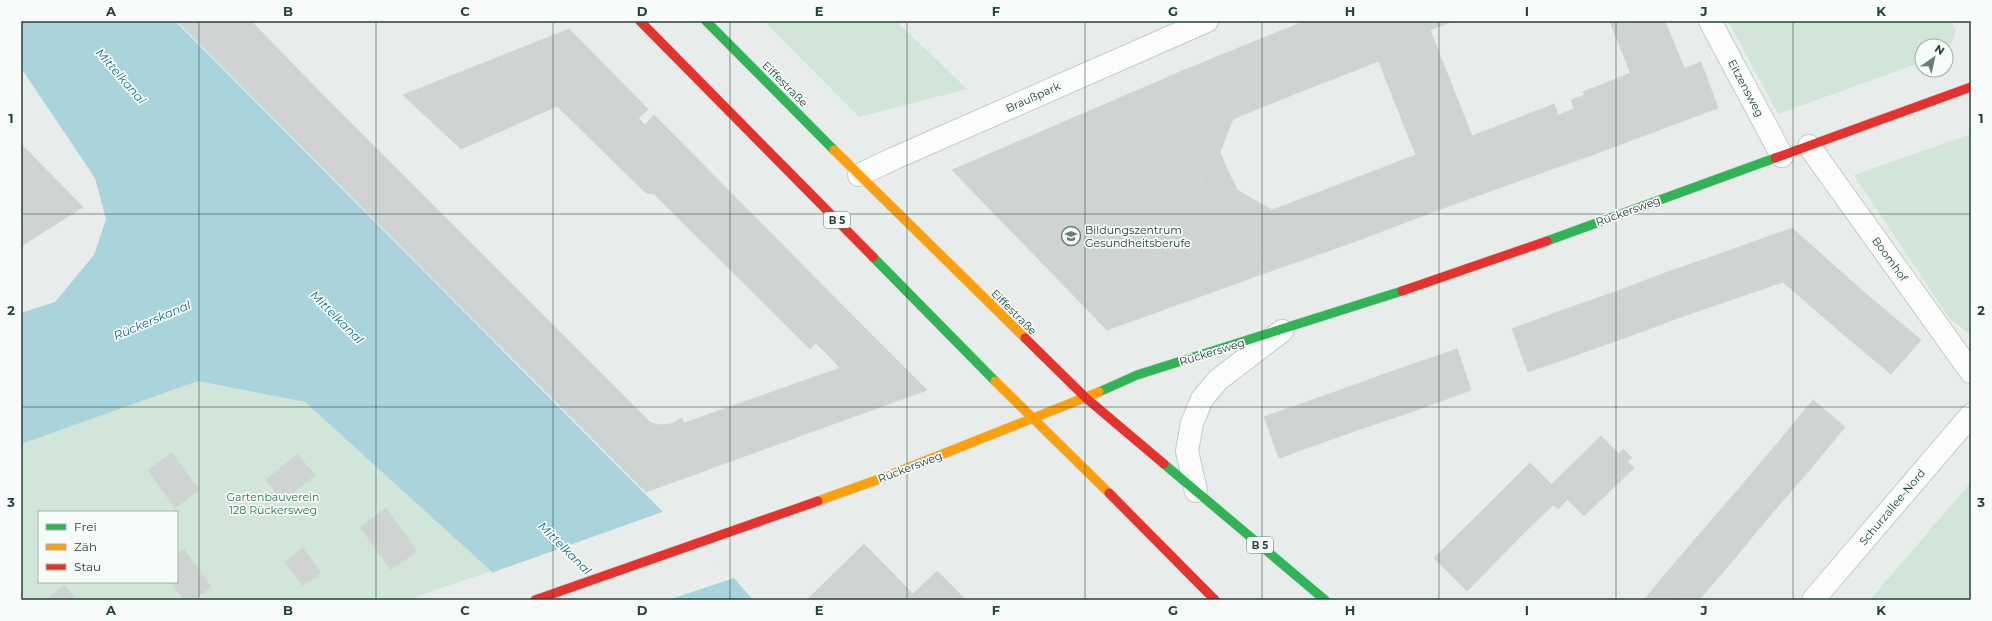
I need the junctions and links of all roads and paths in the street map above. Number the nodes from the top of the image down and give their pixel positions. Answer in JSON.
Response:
{"nodes":[{"id":1,"x":640,"y":21,"type":"edge"},
{"id":2,"x":706,"y":21,"type":"edge"},
{"id":3,"x":1207,"y":21,"type":"edge"},
{"id":4,"x":1710,"y":21,"type":"edge"},
{"id":5,"x":1971,"y":87,"type":"edge"},
{"id":6,"x":1809,"y":146,"type":"junction"},
{"id":7,"x":1782,"y":156,"type":"junction"},
{"id":8,"x":859,"y":176,"type":"junction"},
{"id":9,"x":1283,"y":330,"type":"junction"},
{"id":10,"x":1971,"y":372,"type":"edge"},
{"id":11,"x":1086,"y":398,"type":"junction"},
{"id":12,"x":1971,"y":415,"type":"edge"},
{"id":13,"x":1033,"y":419,"type":"junction"},
{"id":14,"x":1196,"y":491,"type":"junction"},
{"id":15,"x":535,"y":600,"type":"edge"},
{"id":16,"x":1216,"y":600,"type":"edge"},
{"id":17,"x":1325,"y":600,"type":"edge"},
{"id":18,"x":1813,"y":600,"type":"edge"}],
"edges":[{"from":1,"to":13,"type":"main road","number":"B 5"},
{"from":2,"to":8,"type":"main road","name":"Eiffestraße","number":"B 5"},
{"from":3,"to":8,"type":"street","name":"Braußpark"},
{"from":4,"to":7,"type":"street","name":"Eitzensweg"},
{"from":5,"to":6,"type":"main road","name":"Rückersweg"},
{"from":6,"to":7,"type":"main road","name":"Rückersweg"},
{"from":6,"to":10,"type":"street","name":"Boomhof"},
{"from":7,"to":9,"type":"main road","name":"Rückersweg"},
{"from":8,"to":11,"type":"main road","name":"Eiffestraße","number":"B 5"},
{"from":9,"to":11,"type":"main road","name":"Rückersweg"},
{"from":9,"to":14,"type":"street","name":"Rückersweg"},
{"from":11,"to":13,"type":"main road","name":"Rückersweg"},
{"from":11,"to":14,"type":"main road","name":"Eiffestraße","number":"B 5"},
{"from":12,"to":18,"type":"street","name":"Schurzallee-Nord"},
{"from":13,"to":15,"type":"main road","name":"Rückersweg"},
{"from":13,"to":16,"type":"main road","number":"B 5"},
{"from":14,"to":17,"type":"main road","name":"Eiffestraße","number":"B 5"}]}
